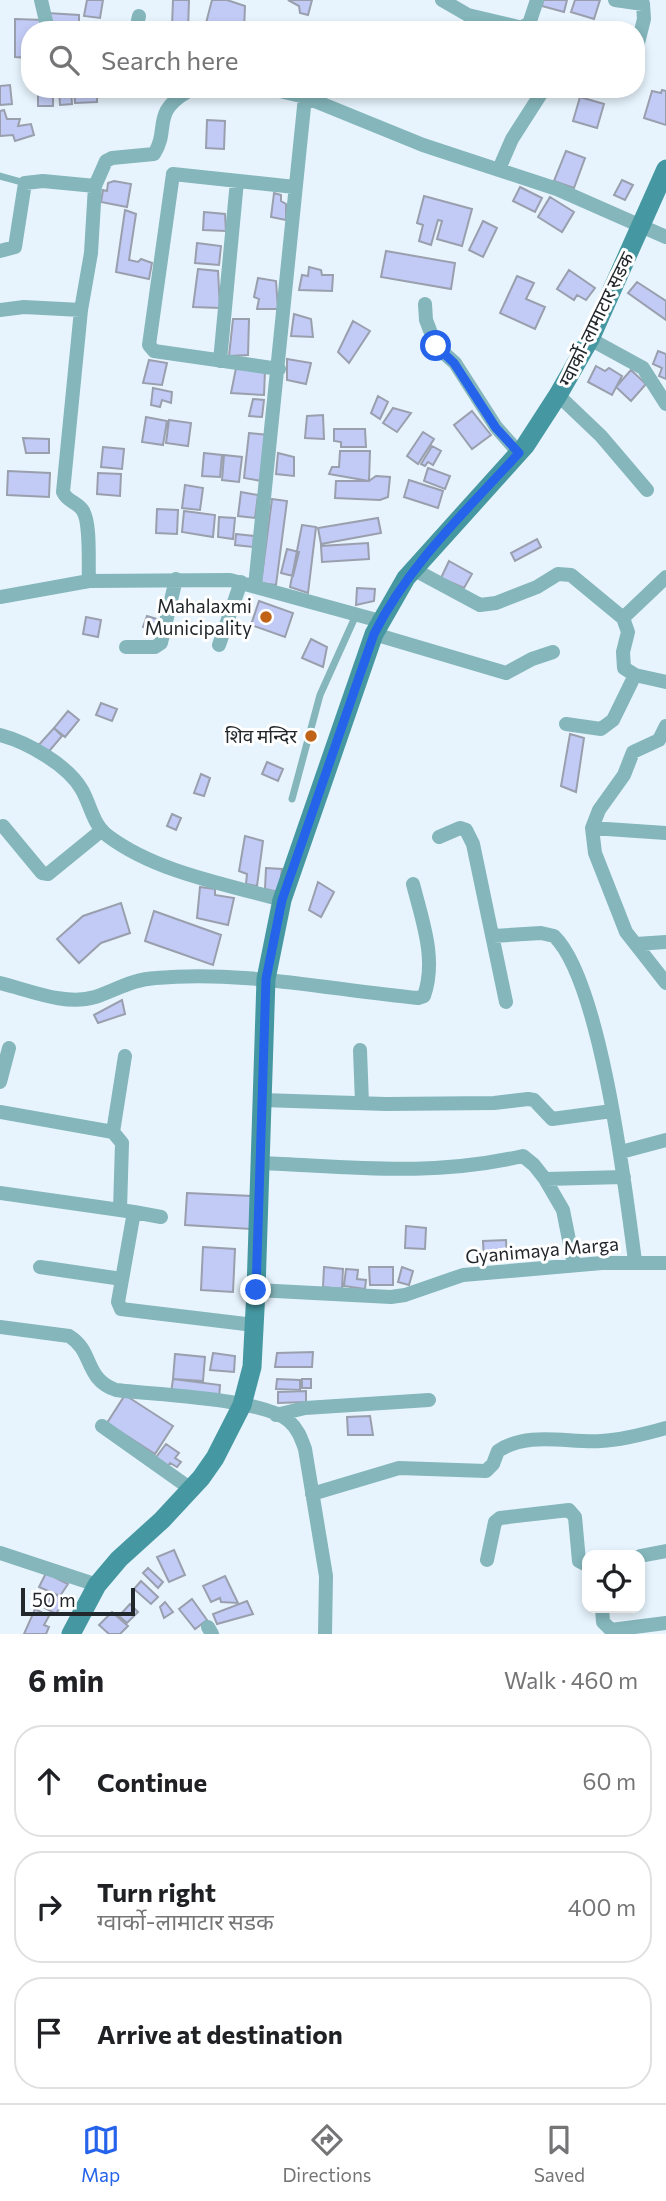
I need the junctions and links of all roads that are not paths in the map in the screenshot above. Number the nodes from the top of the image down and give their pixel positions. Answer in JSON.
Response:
{"nodes":[{"id":1,"x":41,"y":0,"type":"edge"},
{"id":2,"x":442,"y":0,"type":"edge"},
{"id":3,"x":537,"y":0,"type":"edge"},
{"id":4,"x":615,"y":0,"type":"edge"},
{"id":5,"x":46,"y":21,"type":"edge"},
{"id":6,"x":491,"y":21,"type":"edge"},
{"id":7,"x":530,"y":21,"type":"edge"},
{"id":8,"x":644,"y":21,"type":"edge"},
{"id":9,"x":178,"y":98,"type":"edge"},
{"id":10,"x":305,"y":98,"type":"edge"},
{"id":11,"x":307,"y":98,"type":"edge"},
{"id":12,"x":538,"y":98,"type":"edge"},
{"id":13,"x":666,"y":169,"type":"edge"},
{"id":14,"x":499,"y":170,"type":"junction"},
{"id":15,"x":0,"y":176,"type":"edge"},
{"id":16,"x":237,"y":181,"type":"junction"},
{"id":17,"x":25,"y":183,"type":"junction"},
{"id":18,"x":95,"y":186,"type":"junction"},
{"id":19,"x":295,"y":187,"type":"junction"},
{"id":20,"x":642,"y":224,"type":"junction"},
{"id":21,"x":666,"y":237,"type":"edge"},
{"id":22,"x":0,"y":251,"type":"edge"},
{"id":23,"x":425,"y":304,"type":"dead end"},
{"id":24,"x":0,"y":310,"type":"edge"},
{"id":25,"x":81,"y":310,"type":"junction"},
{"id":26,"x":590,"y":339,"type":"junction"},
{"id":27,"x":220,"y":361,"type":"junction"},
{"id":28,"x":279,"y":369,"type":"junction"},
{"id":29,"x":558,"y":395,"type":"junction"},
{"id":30,"x":666,"y":404,"type":"edge"},
{"id":31,"x":519,"y":453,"type":"junction"},
{"id":32,"x":647,"y":490,"type":"dead end"},
{"id":33,"x":413,"y":569,"type":"junction"},
{"id":34,"x":666,"y":577,"type":"edge"},
{"id":35,"x":176,"y":579,"type":"junction"},
{"id":36,"x":89,"y":580,"type":"junction"},
{"id":37,"x":248,"y":584,"type":"junction"},
{"id":38,"x":0,"y":597,"type":"edge"},
{"id":39,"x":356,"y":615,"type":"junction"},
{"id":40,"x":623,"y":618,"type":"junction"},
{"id":41,"x":377,"y":627,"type":"junction"},
{"id":42,"x":219,"y":645,"type":"dead end"},
{"id":43,"x":126,"y":647,"type":"dead end"},
{"id":44,"x":553,"y":652,"type":"dead end"},
{"id":45,"x":635,"y":676,"type":"junction"},
{"id":46,"x":666,"y":682,"type":"edge"},
{"id":47,"x":566,"y":724,"type":"dead end"},
{"id":48,"x":666,"y":726,"type":"edge"},
{"id":49,"x":0,"y":734,"type":"edge"},
{"id":50,"x":292,"y":799,"type":"dead end"},
{"id":51,"x":4,"y":826,"type":"dead end"},
{"id":52,"x":592,"y":828,"type":"junction"},
{"id":53,"x":102,"y":830,"type":"junction"},
{"id":54,"x":666,"y":833,"type":"edge"},
{"id":55,"x":439,"y":837,"type":"dead end"},
{"id":56,"x":413,"y":884,"type":"dead end"},
{"id":57,"x":282,"y":900,"type":"junction"},
{"id":58,"x":493,"y":936,"type":"junction"},
{"id":59,"x":666,"y":942,"type":"edge"},
{"id":60,"x":636,"y":944,"type":"junction"},
{"id":61,"x":266,"y":979,"type":"junction"},
{"id":62,"x":0,"y":983,"type":"edge"},
{"id":63,"x":666,"y":984,"type":"edge"},
{"id":64,"x":506,"y":1003,"type":"dead end"},
{"id":65,"x":9,"y":1048,"type":"dead end"},
{"id":66,"x":360,"y":1049,"type":"dead end"},
{"id":67,"x":125,"y":1056,"type":"dead end"},
{"id":68,"x":0,"y":1082,"type":"edge"},
{"id":69,"x":262,"y":1100,"type":"junction"},
{"id":70,"x":362,"y":1103,"type":"junction"},
{"id":71,"x":612,"y":1111,"type":"junction"},
{"id":72,"x":0,"y":1112,"type":"edge"},
{"id":73,"x":113,"y":1132,"type":"junction"},
{"id":74,"x":666,"y":1140,"type":"edge"},
{"id":75,"x":621,"y":1152,"type":"junction"},
{"id":76,"x":262,"y":1163,"type":"junction"},
{"id":77,"x":624,"y":1177,"type":"junction"},
{"id":78,"x":545,"y":1179,"type":"junction"},
{"id":79,"x":0,"y":1193,"type":"edge"},
{"id":80,"x":127,"y":1211,"type":"junction"},
{"id":81,"x":161,"y":1217,"type":"dead end"},
{"id":82,"x":635,"y":1261,"type":"junction"},
{"id":83,"x":666,"y":1263,"type":"edge"},
{"id":84,"x":574,"y":1265,"type":"junction"},
{"id":85,"x":40,"y":1267,"type":"dead end"},
{"id":86,"x":122,"y":1279,"type":"junction"},
{"id":87,"x":256,"y":1290,"type":"junction"},
{"id":88,"x":254,"y":1325,"type":"junction"},
{"id":89,"x":0,"y":1327,"type":"edge"},
{"id":90,"x":429,"y":1400,"type":"dead end"},
{"id":91,"x":242,"y":1405,"type":"junction"},
{"id":92,"x":276,"y":1415,"type":"junction"},
{"id":93,"x":102,"y":1426,"type":"dead end"},
{"id":94,"x":666,"y":1428,"type":"edge"},
{"id":95,"x":191,"y":1489,"type":"junction"},
{"id":96,"x":312,"y":1494,"type":"junction"},
{"id":97,"x":666,"y":1551,"type":"edge"},
{"id":98,"x":0,"y":1553,"type":"edge"},
{"id":99,"x":645,"y":1555,"type":"edge"},
{"id":100,"x":486,"y":1560,"type":"dead end"},
{"id":101,"x":582,"y":1562,"type":"edge"},
{"id":102,"x":97,"y":1585,"type":"junction"},
{"id":103,"x":603,"y":1613,"type":"edge"},
{"id":104,"x":666,"y":1623,"type":"edge"},
{"id":105,"x":71,"y":1634,"type":"edge"},
{"id":106,"x":325,"y":1634,"type":"edge"}],
"edges":[{"from":1,"to":5,"type":"street"},
{"from":2,"to":6,"type":"street"},
{"from":3,"to":7,"type":"street"},
{"from":4,"to":8,"type":"street"},
{"from":9,"to":18,"type":"street"},
{"from":10,"to":19,"type":"street"},
{"from":11,"to":14,"type":"street"},
{"from":12,"to":14,"type":"street"},
{"from":13,"to":20,"type":"main road","name":"ग्वार्को-लामाटार सडक"},
{"from":14,"to":20,"type":"street"},
{"from":15,"to":17,"type":"lane"},
{"from":16,"to":19,"type":"street"},
{"from":16,"to":27,"type":"street"},
{"from":16,"to":27,"type":"street"},
{"from":17,"to":18,"type":"street"},
{"from":17,"to":22,"type":"street"},
{"from":18,"to":25,"type":"street"},
{"from":19,"to":28,"type":"street"},
{"from":20,"to":21,"type":"street"},
{"from":20,"to":26,"type":"main road","name":"ग्वार्को-लामाटार सडक"},
{"from":23,"to":31,"type":"street"},
{"from":24,"to":25,"type":"street"},
{"from":25,"to":36,"type":"street"},
{"from":26,"to":29,"type":"main road","name":"ग्वार्को-लामाटार सडक"},
{"from":26,"to":30,"type":"street"},
{"from":27,"to":28,"type":"street"},
{"from":28,"to":37,"type":"street"},
{"from":29,"to":31,"type":"main road","name":"ग्वार्को-लामाटार सडक"},
{"from":29,"to":32,"type":"street"},
{"from":31,"to":33,"type":"main road","name":"ग्वार्को-लामाटार सडक"},
{"from":33,"to":40,"type":"street"},
{"from":33,"to":41,"type":"main road","name":"ग्वार्को-लामाटार सडक"},
{"from":34,"to":40,"type":"street"},
{"from":35,"to":36,"type":"street"},
{"from":35,"to":37,"type":"street"},
{"from":35,"to":43,"type":"street"},
{"from":36,"to":38,"type":"street"},
{"from":37,"to":39,"type":"street"},
{"from":37,"to":42,"type":"street"},
{"from":39,"to":41,"type":"street"},
{"from":39,"to":50,"type":"lane"},
{"from":40,"to":45,"type":"street"},
{"from":41,"to":44,"type":"street"},
{"from":41,"to":57,"type":"main road","name":"ग्वार्को-लामाटार सडक"},
{"from":45,"to":46,"type":"street"},
{"from":45,"to":47,"type":"street"},
{"from":48,"to":52,"type":"street"},
{"from":49,"to":53,"type":"street"},
{"from":51,"to":53,"type":"street"},
{"from":52,"to":54,"type":"street"},
{"from":52,"to":60,"type":"street"},
{"from":53,"to":57,"type":"street"},
{"from":55,"to":58,"type":"street"},
{"from":56,"to":61,"type":"street"},
{"from":57,"to":61,"type":"main road","name":"ग्वार्को-लामाटार सडक"},
{"from":58,"to":64,"type":"street"},
{"from":58,"to":71,"type":"street"},
{"from":59,"to":60,"type":"street"},
{"from":60,"to":63,"type":"street"},
{"from":61,"to":62,"type":"street"},
{"from":61,"to":69,"type":"main road","name":"ग्वार्को-लामाटार सडक"},
{"from":65,"to":68,"type":"street"},
{"from":66,"to":70,"type":"street"},
{"from":67,"to":73,"type":"street"},
{"from":69,"to":70,"type":"street"},
{"from":69,"to":76,"type":"main road","name":"ग्वार्को-लामाटार सडक"},
{"from":70,"to":71,"type":"street"},
{"from":71,"to":75,"type":"street"},
{"from":72,"to":73,"type":"street"},
{"from":73,"to":80,"type":"street"},
{"from":74,"to":75,"type":"street"},
{"from":75,"to":77,"type":"street"},
{"from":76,"to":78,"type":"street"},
{"from":76,"to":87,"type":"main road","name":"ग्वार्को-लामाटार सडक"},
{"from":77,"to":78,"type":"street"},
{"from":77,"to":82,"type":"street"},
{"from":78,"to":84,"type":"street"},
{"from":79,"to":80,"type":"street"},
{"from":80,"to":81,"type":"street"},
{"from":80,"to":86,"type":"street"},
{"from":82,"to":83,"type":"street","name":"Gyanimaya Marga"},
{"from":82,"to":84,"type":"street","name":"Gyanimaya Marga"},
{"from":84,"to":87,"type":"street","name":"Gyanimaya Marga"},
{"from":85,"to":86,"type":"street"},
{"from":86,"to":88,"type":"street"},
{"from":87,"to":88,"type":"main road","name":"ग्वार्को-लामाटार सडक"},
{"from":88,"to":91,"type":"main road","name":"ग्वार्को-लामाटार सडक"},
{"from":89,"to":91,"type":"street"},
{"from":90,"to":92,"type":"street"},
{"from":91,"to":92,"type":"street"},
{"from":91,"to":95,"type":"main road","name":"ग्वार्को-लामाटार सडक"},
{"from":92,"to":96,"type":"street"},
{"from":93,"to":95,"type":"street"},
{"from":94,"to":96,"type":"street"},
{"from":95,"to":102,"type":"main road","name":"ग्वार्को-लामाटार सडक"},
{"from":96,"to":106,"type":"street"},
{"from":97,"to":99,"type":"street"},
{"from":98,"to":102,"type":"street"},
{"from":100,"to":101,"type":"street"},
{"from":102,"to":105,"type":"main road","name":"ग्वार्को-लामाटार सडक"},
{"from":103,"to":104,"type":"street"}]}
